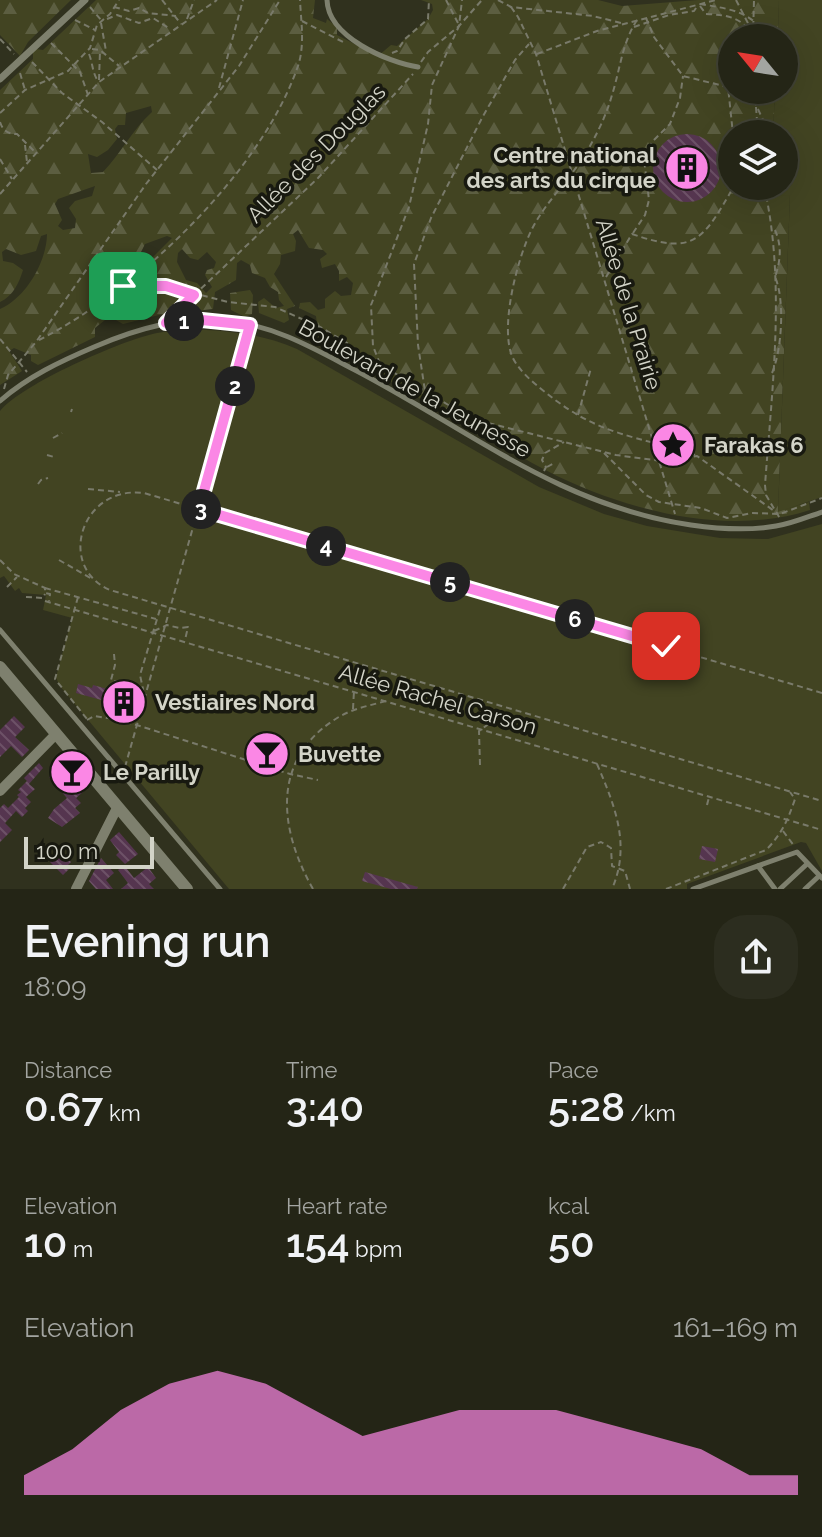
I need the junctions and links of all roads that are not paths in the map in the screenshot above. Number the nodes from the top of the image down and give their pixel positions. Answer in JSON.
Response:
{"nodes":[{"id":1,"x":85,"y":0,"type":"edge"},
{"id":2,"x":327,"y":0,"type":"edge"},
{"id":3,"x":418,"y":67,"type":"road end"},
{"id":4,"x":0,"y":79,"type":"edge"},
{"id":5,"x":2,"y":399,"type":"edge"},
{"id":6,"x":822,"y":512,"type":"edge"},
{"id":7,"x":0,"y":630,"type":"edge"},
{"id":8,"x":0,"y":667,"type":"edge"},
{"id":9,"x":56,"y":734,"type":"junction"},
{"id":10,"x":0,"y":791,"type":"edge"},
{"id":11,"x":117,"y":808,"type":"junction"},
{"id":12,"x":807,"y":864,"type":"junction"},
{"id":13,"x":758,"y":866,"type":"junction"},
{"id":14,"x":820,"y":877,"type":"edge"},
{"id":15,"x":76,"y":889,"type":"edge"},
{"id":16,"x":187,"y":889,"type":"edge"},
{"id":17,"x":220,"y":889,"type":"edge"},
{"id":18,"x":692,"y":889,"type":"edge"},
{"id":19,"x":777,"y":889,"type":"edge"},
{"id":20,"x":805,"y":889,"type":"edge"}],
"edges":[{"from":1,"to":4,"type":"street"},
{"from":2,"to":3,"type":"lane"},
{"from":5,"to":6,"type":"lane","name":"Boulevard de la Jeunesse"},
{"from":7,"to":17,"type":"lane"},
{"from":8,"to":9,"type":"street"},
{"from":9,"to":10,"type":"street"},
{"from":9,"to":11,"type":"street"},
{"from":11,"to":15,"type":"street"},
{"from":11,"to":16,"type":"street"},
{"from":12,"to":13,"type":"lane"},
{"from":12,"to":14,"type":"lane"},
{"from":12,"to":19,"type":"lane"},
{"from":13,"to":18,"type":"lane"},
{"from":13,"to":19,"type":"lane"},
{"from":14,"to":20,"type":"lane"}]}
